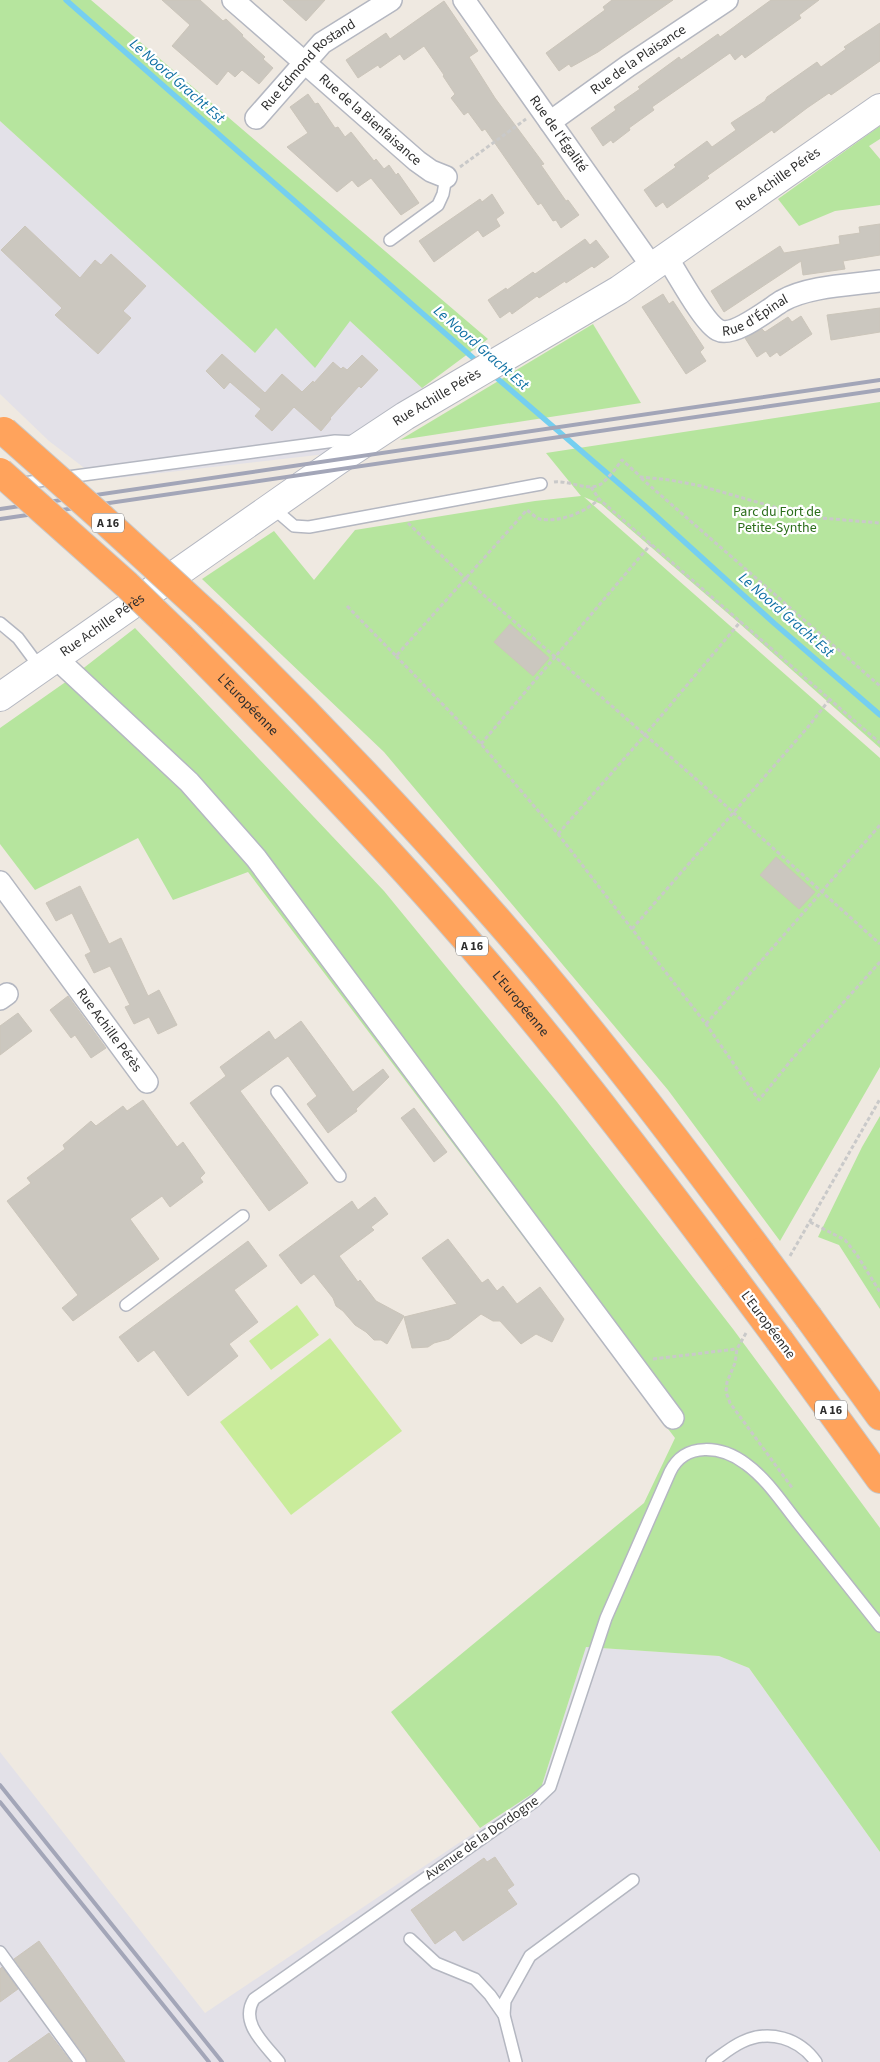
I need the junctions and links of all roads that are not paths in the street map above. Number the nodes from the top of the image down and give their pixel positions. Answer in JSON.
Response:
{"nodes":[{"id":1,"x":233,"y":0,"type":"edge"},
{"id":2,"x":390,"y":0,"type":"edge"},
{"id":3,"x":464,"y":0,"type":"edge"},
{"id":4,"x":726,"y":0,"type":"edge"},
{"id":5,"x":304,"y":63,"type":"junction"},
{"id":6,"x":880,"y":108,"type":"edge"},
{"id":7,"x":545,"y":115,"type":"junction"},
{"id":8,"x":256,"y":118,"type":"dead end"},
{"id":9,"x":446,"y":177,"type":"joint"},
{"id":10,"x":390,"y":240,"type":"dead end"},
{"id":11,"x":660,"y":263,"type":"junction"},
{"id":12,"x":880,"y":281,"type":"edge"},
{"id":13,"x":1,"y":429,"type":"edge"},
{"id":14,"x":364,"y":444,"type":"junction"},
{"id":15,"x":0,"y":472,"type":"edge"},
{"id":16,"x":541,"y":484,"type":"road end"},
{"id":17,"x":0,"y":486,"type":"edge"},
{"id":18,"x":272,"y":507,"type":"junction"},
{"id":19,"x":0,"y":623,"type":"edge"},
{"id":20,"x":48,"y":663,"type":"junction"},
{"id":21,"x":0,"y":697,"type":"edge"},
{"id":22,"x":0,"y":882,"type":"edge"},
{"id":23,"x":147,"y":1082,"type":"dead end"},
{"id":24,"x":277,"y":1092,"type":"dead end"},
{"id":25,"x":340,"y":1176,"type":"dead end"},
{"id":26,"x":244,"y":1216,"type":"dead end"},
{"id":27,"x":126,"y":1305,"type":"dead end"},
{"id":28,"x":880,"y":1416,"type":"edge"},
{"id":29,"x":673,"y":1418,"type":"dead end"},
{"id":30,"x":880,"y":1479,"type":"edge"},
{"id":31,"x":880,"y":1626,"type":"edge"},
{"id":32,"x":633,"y":1880,"type":"dead end"},
{"id":33,"x":410,"y":1939,"type":"dead end"},
{"id":34,"x":0,"y":1952,"type":"edge"},
{"id":35,"x":504,"y":2014,"type":"junction"},
{"id":36,"x":80,"y":2062,"type":"edge"},
{"id":37,"x":279,"y":2062,"type":"edge"},
{"id":38,"x":516,"y":2062,"type":"edge"},
{"id":39,"x":712,"y":2062,"type":"edge"},
{"id":40,"x":816,"y":2062,"type":"edge"}],
"edges":[{"from":1,"to":5,"type":"street","name":"Rue de la Bienfaisance"},
{"from":2,"to":5,"type":"street","name":"Rue Edmond Rostand"},
{"from":3,"to":7,"type":"street","name":"Rue de l'Égalité"},
{"from":4,"to":7,"type":"street","name":"Rue de la Plaisance"},
{"from":5,"to":8,"type":"street","name":"Rue Edmond Rostand"},
{"from":5,"to":9,"type":"street","name":"Rue de la Bienfaisance"},
{"from":6,"to":11,"type":"street","name":"Rue Achille Pérès"},
{"from":7,"to":11,"type":"street","name":"Rue de l'Égalité"},
{"from":9,"to":10,"type":"lane"},
{"from":11,"to":12,"type":"street","name":"Rue d'Épinal"},
{"from":11,"to":14,"type":"street","name":"Rue Achille Pérès"},
{"from":13,"to":28,"type":"highway","number":"A 16","bridge":true},
{"from":14,"to":17,"type":"lane"},
{"from":14,"to":18,"type":"street","name":"Rue Achille Pérès"},
{"from":15,"to":30,"type":"highway","name":"L'Européenne","number":"A 16","bridge":true},
{"from":16,"to":18,"type":"lane"},
{"from":18,"to":20,"type":"street","name":"Rue Achille Pérès"},
{"from":19,"to":20,"type":"lane"},
{"from":20,"to":21,"type":"street","name":"Rue Achille Pérès"},
{"from":20,"to":29,"type":"street"},
{"from":22,"to":23,"type":"street","name":"Rue Achille Pérès"},
{"from":24,"to":25,"type":"lane"},
{"from":26,"to":27,"type":"lane"},
{"from":31,"to":37,"type":"lane","name":"Avenue de la Dordogne"},
{"from":32,"to":35,"type":"lane"},
{"from":33,"to":35,"type":"lane"},
{"from":34,"to":36,"type":"lane"},
{"from":35,"to":38,"type":"lane"},
{"from":39,"to":40,"type":"lane"}]}
